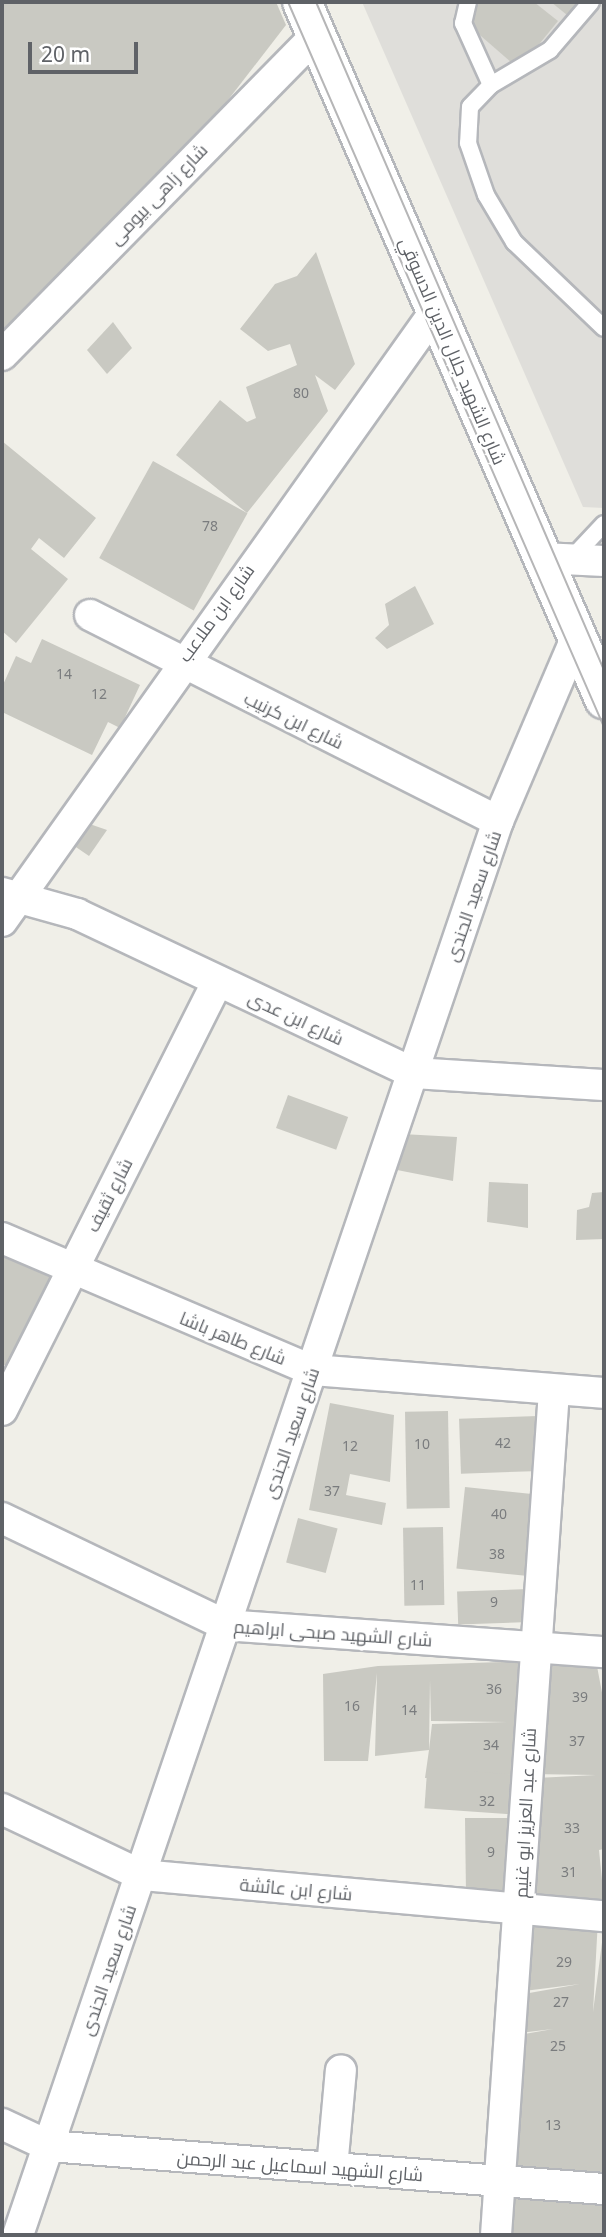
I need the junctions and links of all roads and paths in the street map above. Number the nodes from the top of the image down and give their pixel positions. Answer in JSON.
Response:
{"nodes":[{"id":1,"x":468,"y":2,"type":"edge"},
{"id":2,"x":591,"y":2,"type":"edge"},
{"id":3,"x":309,"y":18,"type":"edge"},
{"id":4,"x":491,"y":85,"type":"junction"},
{"id":5,"x":436,"y":310,"type":"junction"},
{"id":6,"x":604,"y":328,"type":"edge"},
{"id":7,"x":2,"y":355,"type":"edge"},
{"id":8,"x":604,"y":524,"type":"edge"},
{"id":9,"x":556,"y":559,"type":"junction"},
{"id":10,"x":604,"y":561,"type":"edge"},
{"id":11,"x":90,"y":615,"type":"dead end"},
{"id":12,"x":577,"y":636,"type":"junction"},
{"id":13,"x":180,"y":663,"type":"junction"},
{"id":14,"x":604,"y":699,"type":"edge"},
{"id":15,"x":498,"y":821,"type":"junction"},
{"id":16,"x":7,"y":904,"type":"edge"},
{"id":17,"x":218,"y":981,"type":"junction"},
{"id":18,"x":413,"y":1073,"type":"junction"},
{"id":19,"x":604,"y":1085,"type":"edge"},
{"id":20,"x":2,"y":1238,"type":"edge"},
{"id":21,"x":71,"y":1271,"type":"junction"},
{"id":22,"x":313,"y":1370,"type":"junction"},
{"id":23,"x":554,"y":1391,"type":"junction"},
{"id":24,"x":604,"y":1394,"type":"edge"},
{"id":25,"x":2,"y":1410,"type":"edge"},
{"id":26,"x":2,"y":1518,"type":"edge"},
{"id":27,"x":225,"y":1625,"type":"junction"},
{"id":28,"x":537,"y":1648,"type":"junction"},
{"id":29,"x":604,"y":1652,"type":"edge"},
{"id":30,"x":2,"y":1809,"type":"edge"},
{"id":31,"x":141,"y":1875,"type":"junction"},
{"id":32,"x":520,"y":1908,"type":"junction"},
{"id":33,"x":604,"y":1916,"type":"edge"},
{"id":34,"x":341,"y":2070,"type":"dead end"},
{"id":35,"x":2,"y":2123,"type":"edge"},
{"id":36,"x":48,"y":2146,"type":"junction"},
{"id":37,"x":332,"y":2168,"type":"junction"},
{"id":38,"x":501,"y":2181,"type":"junction"},
{"id":39,"x":604,"y":2189,"type":"edge"},
{"id":40,"x":18,"y":2235,"type":"edge"},
{"id":41,"x":496,"y":2235,"type":"edge"}],
"edges":[{"from":1,"to":4,"type":"lane"},
{"from":2,"to":4,"type":"lane"},
{"from":3,"to":5,"type":"main road","name":"شارع الشهيد جلال الدين الدسوقي"},
{"from":3,"to":7,"type":"street","name":"شارع زاهى بيومى"},
{"from":4,"to":6,"type":"lane"},
{"from":5,"to":9,"type":"main road","name":"شارع الشهيد جلال الدين الدسوقي"},
{"from":5,"to":13,"type":"street","name":"شارع ابن ملاعب"},
{"from":8,"to":9,"type":"lane"},
{"from":9,"to":10,"type":"street"},
{"from":9,"to":12,"type":"main road","name":"شارع الشهيد جلال الدين الدسوقي"},
{"from":11,"to":13,"type":"street","name":"شارع ابن كرنيب"},
{"from":12,"to":14,"type":"main road","name":"شارع الشهيد جلال الدين الدسوقي"},
{"from":12,"to":15,"type":"street","name":"شارع سعيد الجندى"},
{"from":13,"to":15,"type":"street","name":"شارع ابن كرنيب"},
{"from":13,"to":16,"type":"street","name":"شارع ابن ملاعب"},
{"from":15,"to":18,"type":"street","name":"شارع سعيد الجندى"},
{"from":16,"to":17,"type":"street","name":"شارع ابن عدى"},
{"from":17,"to":18,"type":"street","name":"شارع ابن عدى"},
{"from":17,"to":21,"type":"street","name":"شارع ثقيف"},
{"from":18,"to":19,"type":"street","name":"شارع ابن عدى"},
{"from":18,"to":22,"type":"street","name":"شارع سعيد الجندى"},
{"from":20,"to":21,"type":"street","name":"شارع طاهر باشا"},
{"from":21,"to":22,"type":"street","name":"شارع طاهر باشا"},
{"from":21,"to":25,"type":"street","name":"شارع ثقيف"},
{"from":22,"to":23,"type":"street","name":"شارع طاهر باشا"},
{"from":22,"to":27,"type":"street","name":"شارع سعيد الجندى"},
{"from":23,"to":24,"type":"street","name":"شارع طاهر باشا"},
{"from":23,"to":28,"type":"street","name":"شارع عبد العزيز ابو غنيم"},
{"from":26,"to":27,"type":"street","name":"شارع الشهيد صبحى ابراهيم"},
{"from":27,"to":28,"type":"street","name":"شارع الشهيد صبحى ابراهيم"},
{"from":27,"to":31,"type":"street","name":"شارع سعيد الجندى"},
{"from":28,"to":29,"type":"street","name":"شارع الشهيد صبحى ابراهيم"},
{"from":28,"to":32,"type":"street","name":"شارع عبد العزيز ابو غنيم"},
{"from":30,"to":31,"type":"street","name":"شارع ابن عائشة"},
{"from":31,"to":32,"type":"street","name":"شارع ابن عائشة"},
{"from":31,"to":36,"type":"street","name":"شارع سعيد الجندى"},
{"from":32,"to":33,"type":"street","name":"شارع ابن عائشة"},
{"from":32,"to":38,"type":"street","name":"شارع عبد العزيز ابو غنيم"},
{"from":34,"to":37,"type":"street"},
{"from":35,"to":36,"type":"street","name":"شارع الشهيد اسماعيل عبد الرحمن"},
{"from":36,"to":37,"type":"street","name":"شارع الشهيد اسماعيل عبد الرحمن"},
{"from":36,"to":40,"type":"street","name":"شارع سعيد الجندى"},
{"from":37,"to":38,"type":"street","name":"شارع الشهيد اسماعيل عبد الرحمن"},
{"from":38,"to":39,"type":"street","name":"شارع الشهيد اسماعيل عبد الرحمن"},
{"from":38,"to":41,"type":"street","name":"شارع عبد العزيز ابو غنيم"}]}
